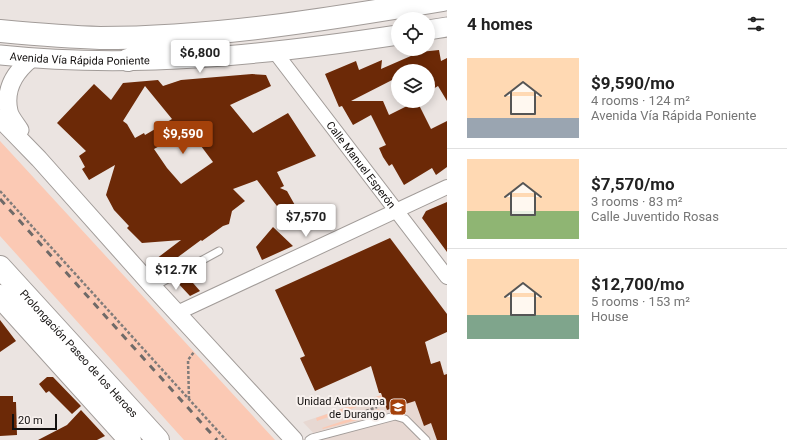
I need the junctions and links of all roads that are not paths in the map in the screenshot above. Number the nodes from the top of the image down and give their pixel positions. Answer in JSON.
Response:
{"nodes":[{"id":1,"x":443,"y":0,"type":"edge"},
{"id":2,"x":410,"y":6,"type":"junction"},
{"id":3,"x":447,"y":27,"type":"edge"},
{"id":4,"x":435,"y":29,"type":"edge"},
{"id":5,"x":0,"y":31,"type":"edge"},
{"id":6,"x":391,"y":36,"type":"edge"},
{"id":7,"x":275,"y":52,"type":"junction"},
{"id":8,"x":0,"y":56,"type":"edge"},
{"id":9,"x":31,"y":59,"type":"junction"},
{"id":10,"x":128,"y":60,"type":"junction"},
{"id":11,"x":0,"y":119,"type":"edge"},
{"id":12,"x":39,"y":159,"type":"junction"},
{"id":13,"x":447,"y":188,"type":"edge"},
{"id":14,"x":397,"y":210,"type":"junction"},
{"id":15,"x":219,"y":251,"type":"dead end"},
{"id":16,"x":0,"y":267,"type":"edge"},
{"id":17,"x":447,"y":277,"type":"edge"},
{"id":18,"x":153,"y":287,"type":"junction"},
{"id":19,"x":0,"y":296,"type":"edge"},
{"id":20,"x":177,"y":313,"type":"junction"},
{"id":21,"x":130,"y":440,"type":"edge"},
{"id":22,"x":158,"y":440,"type":"edge"},
{"id":23,"x":294,"y":440,"type":"edge"},
{"id":24,"x":309,"y":440,"type":"edge"},
{"id":25,"x":426,"y":440,"type":"edge"}],
"edges":[{"from":1,"to":2,"type":"main road","name":"Avenida Vía Rápida Poniente"},
{"from":2,"to":5,"type":"main road","name":"Avenida Vía Rápida Poniente"},
{"from":2,"to":10,"type":"main road"},
{"from":3,"to":4,"type":"main road"},
{"from":6,"to":7,"type":"main road","name":"Avenida Vía Rápida Poniente"},
{"from":7,"to":10,"type":"main road","name":"Avenida Vía Rápida Poniente"},
{"from":7,"to":14,"type":"street","name":"Calle Manuel Esperón"},
{"from":8,"to":9,"type":"main road","name":"Avenida Vía Rápida Poniente"},
{"from":9,"to":10,"type":"main road","name":"Avenida Vía Rápida Poniente"},
{"from":9,"to":12,"type":"street"},
{"from":11,"to":12,"type":"street"},
{"from":12,"to":18,"type":"street"},
{"from":13,"to":14,"type":"street"},
{"from":14,"to":17,"type":"street","name":"Calle Manuel Esperón"},
{"from":14,"to":20,"type":"street"},
{"from":15,"to":18,"type":"lane"},
{"from":16,"to":22,"type":"main road","name":"Prolongación Paseo de los Heroes"},
{"from":18,"to":20,"type":"street"},
{"from":19,"to":21,"type":"main road"},
{"from":20,"to":23,"type":"street"},
{"from":24,"to":25,"type":"lane"}]}
